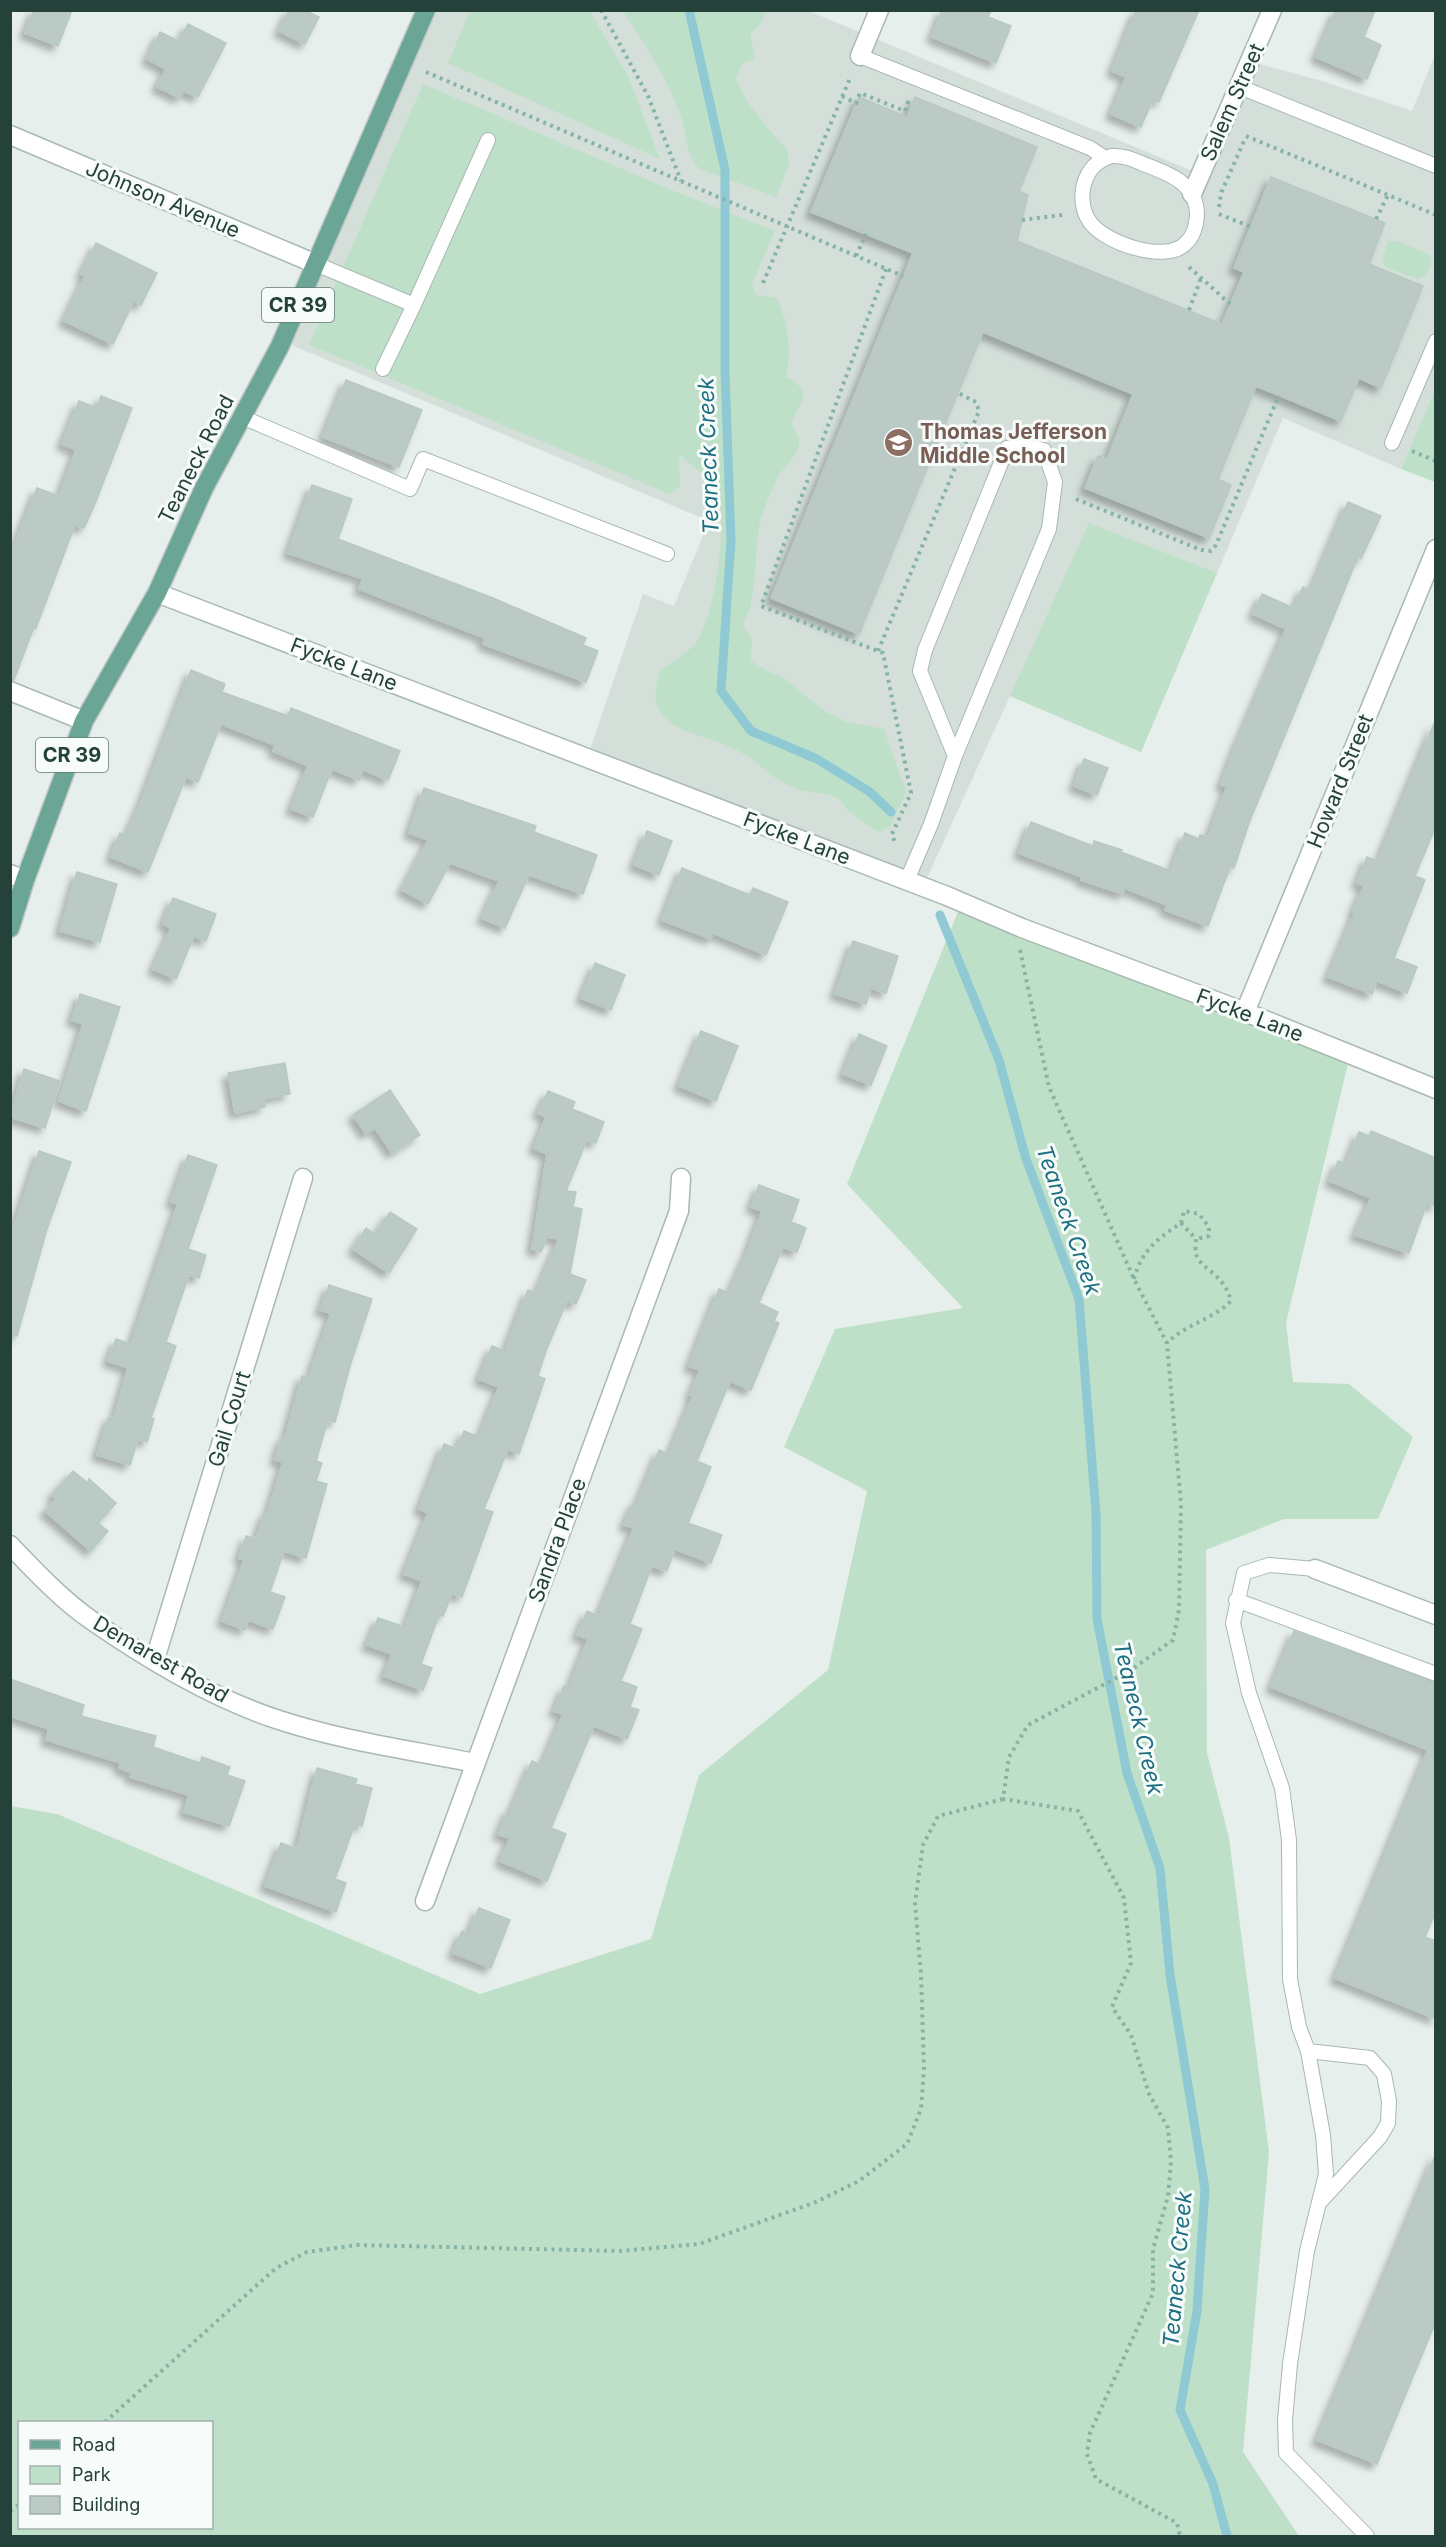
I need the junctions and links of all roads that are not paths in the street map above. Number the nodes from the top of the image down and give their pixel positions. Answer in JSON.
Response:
{"nodes":[{"id":1,"x":426,"y":10,"type":"edge"},
{"id":2,"x":879,"y":10,"type":"edge"},
{"id":3,"x":1272,"y":10,"type":"edge"},
{"id":4,"x":860,"y":56,"type":"joint"},
{"id":5,"x":1240,"y":87,"type":"junction"},
{"id":6,"x":10,"y":135,"type":"edge"},
{"id":7,"x":488,"y":140,"type":"dead end"},
{"id":8,"x":1105,"y":158,"type":"junction"},
{"id":9,"x":1436,"y":166,"type":"edge"},
{"id":10,"x":1192,"y":194,"type":"junction"},
{"id":11,"x":316,"y":264,"type":"junction"},
{"id":12,"x":414,"y":305,"type":"junction"},
{"id":13,"x":1436,"y":341,"type":"edge"},
{"id":14,"x":383,"y":369,"type":"dead end"},
{"id":15,"x":242,"y":417,"type":"junction"},
{"id":16,"x":1392,"y":443,"type":"dead end"},
{"id":17,"x":1436,"y":549,"type":"edge"},
{"id":18,"x":667,"y":554,"type":"dead end"},
{"id":19,"x":157,"y":592,"type":"junction"},
{"id":20,"x":10,"y":691,"type":"edge"},
{"id":21,"x":84,"y":721,"type":"junction"},
{"id":22,"x":955,"y":756,"type":"junction"},
{"id":23,"x":18,"y":877,"type":"edge"},
{"id":24,"x":907,"y":880,"type":"junction"},
{"id":25,"x":10,"y":928,"type":"edge"},
{"id":26,"x":1245,"y":1012,"type":"junction"},
{"id":27,"x":1436,"y":1089,"type":"edge"},
{"id":28,"x":303,"y":1178,"type":"dead end"},
{"id":29,"x":681,"y":1178,"type":"dead end"},
{"id":30,"x":10,"y":1545,"type":"edge"},
{"id":31,"x":1315,"y":1569,"type":"joint"},
{"id":32,"x":1236,"y":1600,"type":"junction"},
{"id":33,"x":1436,"y":1614,"type":"edge"},
{"id":34,"x":155,"y":1659,"type":"junction"},
{"id":35,"x":1436,"y":1674,"type":"edge"},
{"id":36,"x":476,"y":1763,"type":"junction"},
{"id":37,"x":424,"y":1901,"type":"dead end"},
{"id":38,"x":1308,"y":2051,"type":"junction"},
{"id":39,"x":1318,"y":2204,"type":"junction"},
{"id":40,"x":1367,"y":2536,"type":"edge"}],
"edges":[{"from":1,"to":11,"type":"main road","name":"Teaneck Road","number":"CR 39"},
{"from":2,"to":4,"type":"street"},
{"from":3,"to":5,"type":"street","name":"Salem Street"},
{"from":4,"to":8,"type":"lane"},
{"from":5,"to":9,"type":"lane"},
{"from":5,"to":10,"type":"street","name":"Salem Street"},
{"from":6,"to":11,"type":"street","name":"Johnson Avenue"},
{"from":7,"to":12,"type":"lane"},
{"from":8,"to":10,"type":"lane"},
{"from":8,"to":10,"type":"lane"},
{"from":11,"to":12,"type":"lane"},
{"from":11,"to":15,"type":"main road","name":"Teaneck Road","number":"CR 39"},
{"from":12,"to":14,"type":"lane"},
{"from":13,"to":16,"type":"lane"},
{"from":15,"to":18,"type":"lane"},
{"from":15,"to":19,"type":"main road","name":"Teaneck Road","number":"CR 39"},
{"from":17,"to":26,"type":"street","name":"Howard Street"},
{"from":19,"to":21,"type":"main road","name":"Teaneck Road","number":"CR 39"},
{"from":19,"to":24,"type":"street","name":"Fycke Lane"},
{"from":20,"to":21,"type":"street"},
{"from":21,"to":23,"type":"main road","name":"Teaneck Road","number":"CR 39"},
{"from":22,"to":22,"type":"lane"},
{"from":22,"to":24,"type":"lane"},
{"from":23,"to":25,"type":"main road","name":"Teaneck Road","number":"CR 39"},
{"from":24,"to":26,"type":"street","name":"Fycke Lane"},
{"from":26,"to":27,"type":"street","name":"Fycke Lane"},
{"from":28,"to":34,"type":"street","name":"Gail Court"},
{"from":29,"to":36,"type":"street","name":"Sandra Place"},
{"from":30,"to":34,"type":"street","name":"Demarest Road"},
{"from":31,"to":32,"type":"lane"},
{"from":31,"to":33,"type":"street"},
{"from":32,"to":35,"type":"lane"},
{"from":32,"to":38,"type":"lane"},
{"from":34,"to":36,"type":"street","name":"Demarest Road"},
{"from":36,"to":37,"type":"street","name":"Sandra Place"},
{"from":38,"to":39,"type":"lane"},
{"from":38,"to":39,"type":"lane"},
{"from":39,"to":40,"type":"lane"}]}
